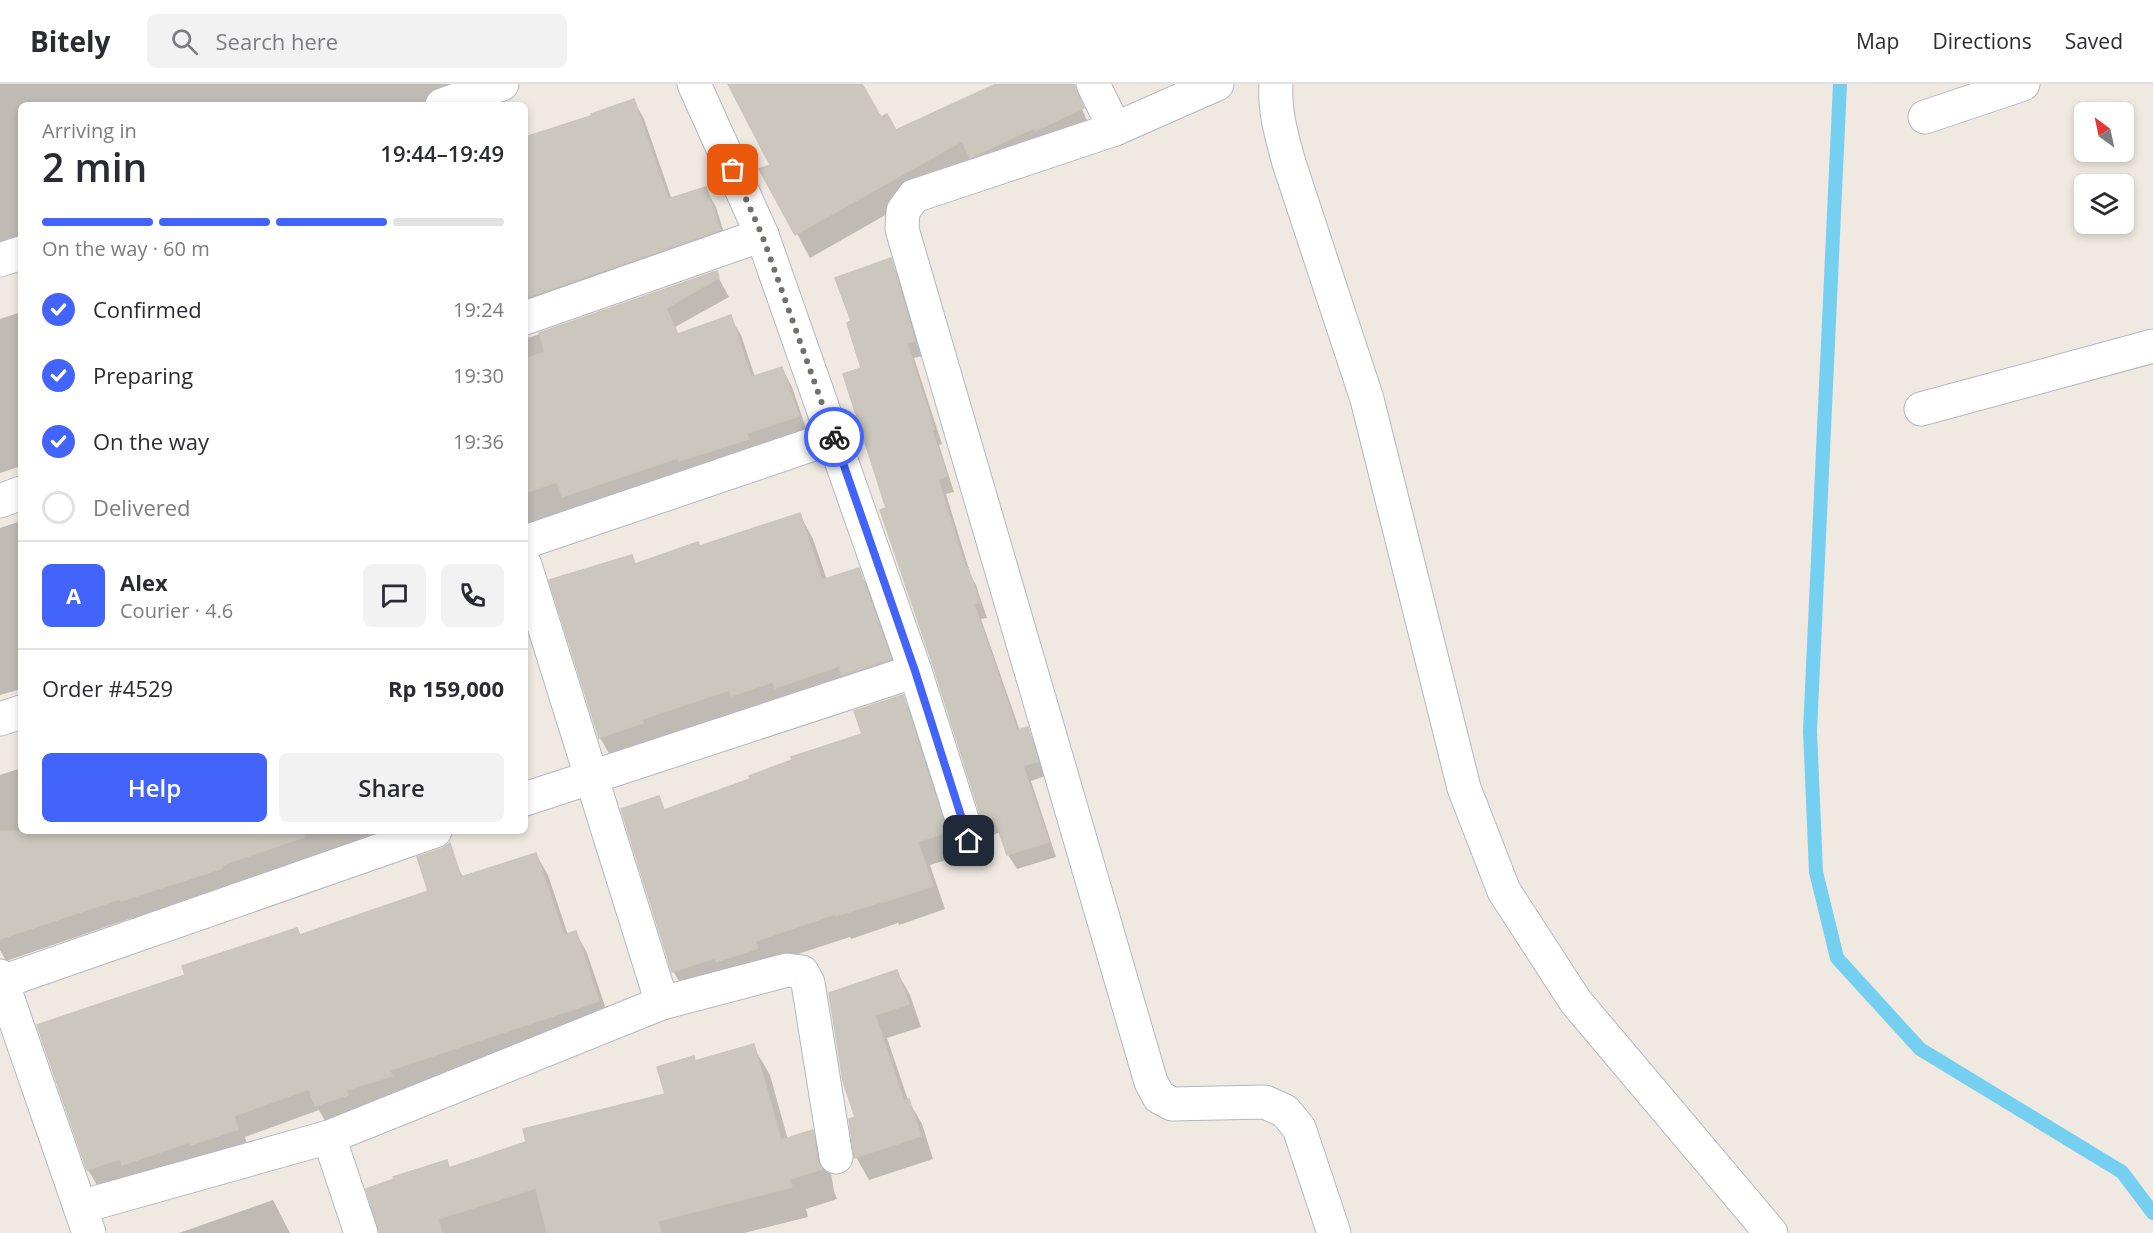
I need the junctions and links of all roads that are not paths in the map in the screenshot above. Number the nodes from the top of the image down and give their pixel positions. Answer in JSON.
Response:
{"nodes":[{"id":1,"x":502,"y":84,"type":"edge"},
{"id":2,"x":694,"y":84,"type":"edge"},
{"id":3,"x":1093,"y":84,"type":"edge"},
{"id":4,"x":1217,"y":84,"type":"edge"},
{"id":5,"x":1276,"y":84,"type":"edge"},
{"id":6,"x":2023,"y":84,"type":"edge"},
{"id":7,"x":451,"y":102,"type":"edge"},
{"id":8,"x":1925,"y":117,"type":"dead end"},
{"id":9,"x":1114,"y":129,"type":"junction"},
{"id":10,"x":762,"y":235,"type":"junction"},
{"id":11,"x":18,"y":254,"type":"edge"},
{"id":12,"x":0,"y":260,"type":"edge"},
{"id":13,"x":528,"y":317,"type":"edge"},
{"id":14,"x":2153,"y":346,"type":"edge"},
{"id":15,"x":1921,"y":409,"type":"dead end"},
{"id":16,"x":834,"y":437,"type":"junction"},
{"id":17,"x":18,"y":494,"type":"edge"},
{"id":18,"x":0,"y":501,"type":"edge"},
{"id":19,"x":528,"y":541,"type":"edge"},
{"id":20,"x":528,"y":574,"type":"edge"},
{"id":21,"x":915,"y":671,"type":"junction"},
{"id":22,"x":18,"y":713,"type":"edge"},
{"id":23,"x":0,"y":719,"type":"edge"},
{"id":24,"x":592,"y":776,"type":"junction"},
{"id":25,"x":528,"y":799,"type":"edge"},
{"id":26,"x":426,"y":834,"type":"edge"},
{"id":27,"x":969,"y":841,"type":"dead end"},
{"id":28,"x":1,"y":979,"type":"edge"},
{"id":29,"x":662,"y":1003,"type":"junction"},
{"id":30,"x":329,"y":1137,"type":"junction"},
{"id":31,"x":836,"y":1157,"type":"dead end"},
{"id":32,"x":85,"y":1220,"type":"edge"},
{"id":33,"x":361,"y":1233,"type":"edge"},
{"id":34,"x":1334,"y":1233,"type":"edge"},
{"id":35,"x":1770,"y":1233,"type":"edge"}],
"edges":[{"from":1,"to":7,"type":"street"},
{"from":2,"to":10,"type":"street"},
{"from":3,"to":9,"type":"street"},
{"from":4,"to":9,"type":"street"},
{"from":5,"to":35,"type":"street"},
{"from":6,"to":8,"type":"street"},
{"from":9,"to":34,"type":"street"},
{"from":10,"to":13,"type":"street"},
{"from":10,"to":16,"type":"street"},
{"from":11,"to":12,"type":"street"},
{"from":14,"to":15,"type":"street"},
{"from":16,"to":19,"type":"street"},
{"from":16,"to":21,"type":"street"},
{"from":17,"to":18,"type":"street"},
{"from":20,"to":24,"type":"street"},
{"from":21,"to":24,"type":"street"},
{"from":21,"to":27,"type":"street"},
{"from":22,"to":23,"type":"street"},
{"from":24,"to":25,"type":"street"},
{"from":24,"to":29,"type":"street"},
{"from":26,"to":28,"type":"street"},
{"from":28,"to":32,"type":"street"},
{"from":29,"to":30,"type":"street"},
{"from":29,"to":31,"type":"street"},
{"from":30,"to":32,"type":"street"},
{"from":30,"to":33,"type":"street"}]}
